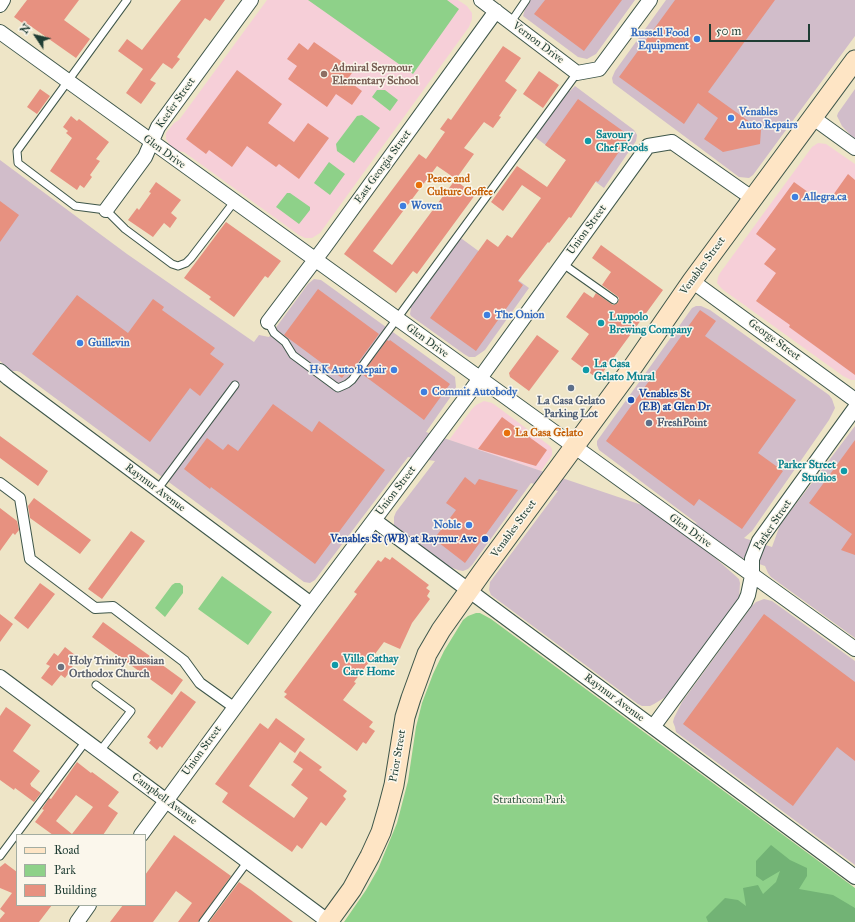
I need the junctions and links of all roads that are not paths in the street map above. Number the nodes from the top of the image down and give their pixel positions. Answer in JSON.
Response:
{"nodes":[{"id":1,"x":3,"y":0,"type":"edge"},
{"id":2,"x":127,"y":0,"type":"edge"},
{"id":3,"x":251,"y":0,"type":"edge"},
{"id":4,"x":481,"y":0,"type":"edge"},
{"id":5,"x":526,"y":0,"type":"edge"},
{"id":6,"x":650,"y":0,"type":"edge"},
{"id":7,"x":0,"y":5,"type":"edge"},
{"id":8,"x":496,"y":11,"type":"junction"},
{"id":9,"x":511,"y":22,"type":"junction"},
{"id":10,"x":0,"y":32,"type":"edge"},
{"id":11,"x":855,"y":60,"type":"edge"},
{"id":12,"x":577,"y":73,"type":"junction"},
{"id":13,"x":68,"y":82,"type":"junction"},
{"id":14,"x":812,"y":117,"type":"junction"},
{"id":15,"x":151,"y":142,"type":"junction"},
{"id":16,"x":855,"y":148,"type":"edge"},
{"id":17,"x":752,"y":198,"type":"junction"},
{"id":18,"x":234,"y":202,"type":"junction"},
{"id":19,"x":106,"y":210,"type":"junction"},
{"id":20,"x":315,"y":260,"type":"junction"},
{"id":21,"x":563,"y":264,"type":"junction"},
{"id":22,"x":692,"y":281,"type":"junction"},
{"id":23,"x":614,"y":300,"type":"dead end"},
{"id":24,"x":397,"y":319,"type":"junction"},
{"id":25,"x":268,"y":322,"type":"joint"},
{"id":26,"x":0,"y":371,"type":"edge"},
{"id":27,"x":480,"y":379,"type":"junction"},
{"id":28,"x":235,"y":385,"type":"dead end"},
{"id":29,"x":855,"y":400,"type":"edge"},
{"id":30,"x":855,"y":408,"type":"edge"},
{"id":31,"x":574,"y":447,"type":"junction"},
{"id":32,"x":0,"y":483,"type":"edge"},
{"id":33,"x":157,"y":490,"type":"junction"},
{"id":34,"x":374,"y":520,"type":"junction"},
{"id":35,"x":752,"y":576,"type":"junction"},
{"id":36,"x":469,"y":590,"type":"junction"},
{"id":37,"x":311,"y":604,"type":"junction"},
{"id":38,"x":855,"y":649,"type":"edge"},
{"id":39,"x":1,"y":679,"type":"edge"},
{"id":40,"x":96,"y":685,"type":"dead end"},
{"id":41,"x":234,"y":708,"type":"junction"},
{"id":42,"x":653,"y":727,"type":"junction"},
{"id":43,"x":86,"y":741,"type":"junction"},
{"id":44,"x":100,"y":751,"type":"junction"},
{"id":45,"x":166,"y":801,"type":"junction"},
{"id":46,"x":16,"y":834,"type":"edge"},
{"id":47,"x":142,"y":834,"type":"edge"},
{"id":48,"x":16,"y":835,"type":"edge"},
{"id":49,"x":0,"y":856,"type":"edge"},
{"id":50,"x":248,"y":861,"type":"junction"},
{"id":51,"x":855,"y":877,"type":"edge"},
{"id":52,"x":88,"y":906,"type":"edge"},
{"id":53,"x":76,"y":922,"type":"edge"},
{"id":54,"x":203,"y":922,"type":"edge"},
{"id":55,"x":328,"y":922,"type":"edge"}],
"edges":[{"from":1,"to":7,"type":"street"},
{"from":2,"to":13,"type":"lane"},
{"from":3,"to":15,"type":"street","name":"Keefer Street"},
{"from":4,"to":8,"type":"street","name":"Vernon Drive"},
{"from":5,"to":9,"type":"lane"},
{"from":6,"to":12,"type":"street"},
{"from":8,"to":9,"type":"street","name":"Vernon Drive"},
{"from":8,"to":20,"type":"street","name":"East Georgia Street"},
{"from":9,"to":12,"type":"street","name":"Vernon Drive"},
{"from":10,"to":13,"type":"street","name":"Glen Drive"},
{"from":11,"to":14,"type":"main road","name":"Venables Street"},
{"from":12,"to":24,"type":"lane"},
{"from":13,"to":15,"type":"street","name":"Glen Drive"},
{"from":13,"to":19,"type":"lane"},
{"from":14,"to":16,"type":"street"},
{"from":14,"to":17,"type":"main road","name":"Venables Street"},
{"from":15,"to":18,"type":"street","name":"Glen Drive"},
{"from":15,"to":19,"type":"street","name":"Keefer Street"},
{"from":17,"to":21,"type":"street","name":"Union Street"},
{"from":17,"to":22,"type":"main road","name":"Venables Street"},
{"from":18,"to":19,"type":"lane"},
{"from":18,"to":20,"type":"street","name":"Glen Drive"},
{"from":20,"to":24,"type":"street","name":"Glen Drive"},
{"from":20,"to":25,"type":"street","name":"East Georgia Street"},
{"from":21,"to":23,"type":"lane"},
{"from":21,"to":27,"type":"street","name":"Union Street"},
{"from":22,"to":29,"type":"street","name":"George Street"},
{"from":22,"to":31,"type":"main road","name":"Venables Street"},
{"from":24,"to":25,"type":"lane"},
{"from":24,"to":27,"type":"street","name":"Glen Drive"},
{"from":26,"to":33,"type":"street","name":"Raymur Avenue"},
{"from":27,"to":31,"type":"street","name":"Glen Drive"},
{"from":27,"to":34,"type":"street","name":"Union Street"},
{"from":28,"to":33,"type":"lane"},
{"from":30,"to":35,"type":"street","name":"Parker Street"},
{"from":31,"to":35,"type":"street","name":"Glen Drive"},
{"from":31,"to":36,"type":"main road","name":"Venables Street"},
{"from":32,"to":41,"type":"street"},
{"from":33,"to":37,"type":"street","name":"Raymur Avenue"},
{"from":34,"to":36,"type":"street","name":"Raymur Avenue"},
{"from":34,"to":37,"type":"street","name":"Union Street"},
{"from":35,"to":38,"type":"street","name":"Glen Drive"},
{"from":35,"to":42,"type":"street","name":"Parker Street"},
{"from":36,"to":42,"type":"street","name":"Raymur Avenue"},
{"from":36,"to":55,"type":"main road","name":"Prior Street"},
{"from":37,"to":41,"type":"street","name":"Union Street"},
{"from":39,"to":43,"type":"street","name":"Campbell Avenue"},
{"from":40,"to":44,"type":"lane"},
{"from":41,"to":45,"type":"street","name":"Union Street"},
{"from":42,"to":51,"type":"street","name":"Raymur Avenue"},
{"from":43,"to":44,"type":"street","name":"Campbell Avenue"},
{"from":43,"to":46,"type":"lane"},
{"from":44,"to":45,"type":"street","name":"Campbell Avenue"},
{"from":45,"to":47,"type":"street","name":"Union Street"},
{"from":45,"to":50,"type":"street","name":"Campbell Avenue"},
{"from":48,"to":49,"type":"lane"},
{"from":50,"to":54,"type":"lane"},
{"from":50,"to":55,"type":"street","name":"Campbell Avenue"},
{"from":52,"to":53,"type":"street"}]}
